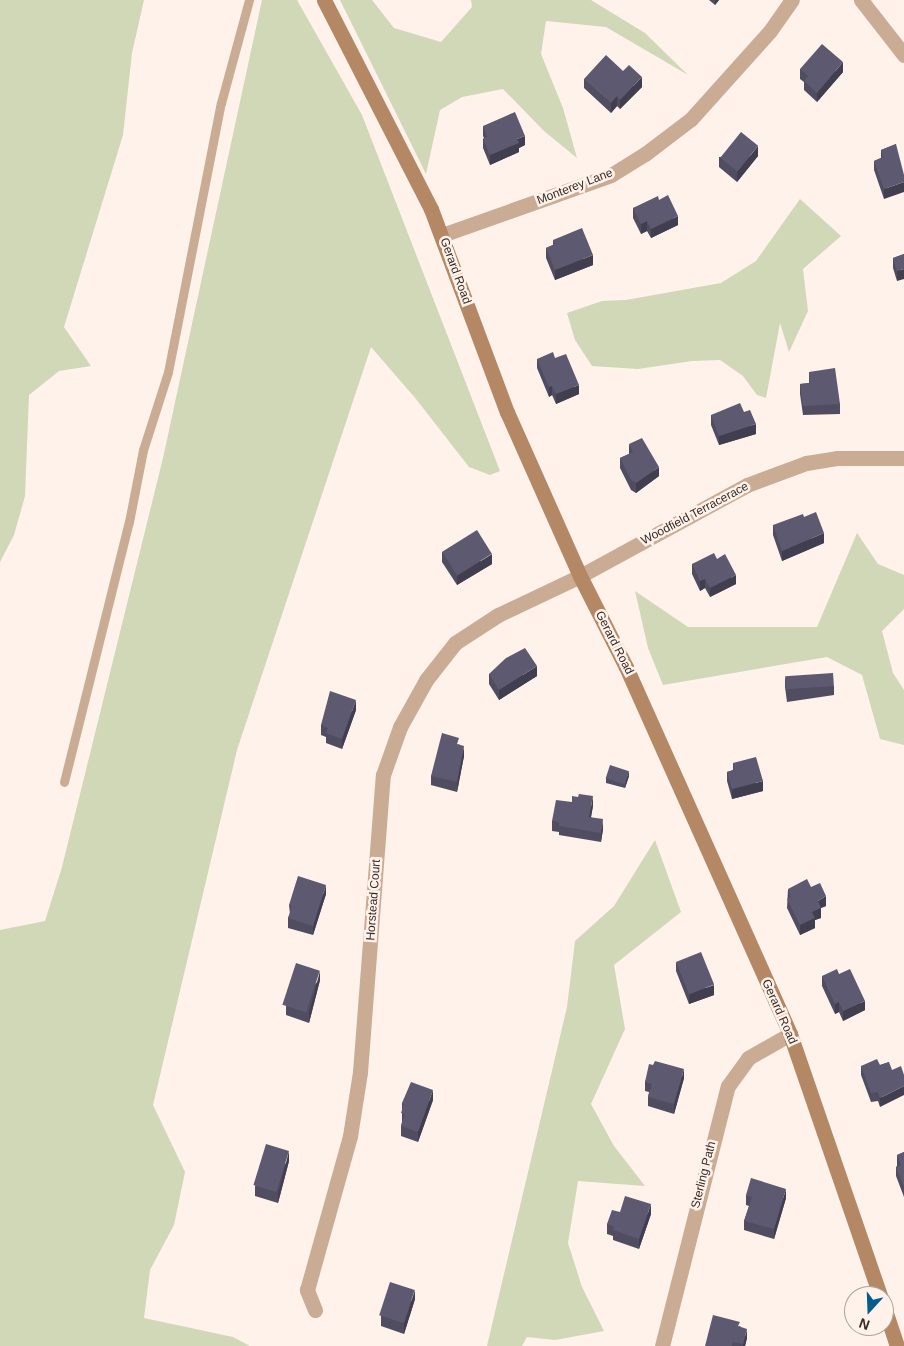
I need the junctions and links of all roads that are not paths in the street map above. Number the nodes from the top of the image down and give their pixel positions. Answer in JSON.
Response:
{"nodes":[{"id":1,"x":248,"y":0,"type":"edge"},
{"id":2,"x":324,"y":0,"type":"edge"},
{"id":3,"x":792,"y":0,"type":"edge"},
{"id":4,"x":861,"y":0,"type":"edge"},
{"id":5,"x":904,"y":55,"type":"edge"},
{"id":6,"x":442,"y":235,"type":"junction"},
{"id":7,"x":904,"y":458,"type":"edge"},
{"id":8,"x":580,"y":576,"type":"junction"},
{"id":9,"x":64,"y":782,"type":"dead end"},
{"id":10,"x":790,"y":1034,"type":"junction"},
{"id":11,"x":877,"y":1286,"type":"edge"},
{"id":12,"x":315,"y":1310,"type":"dead end"},
{"id":13,"x":662,"y":1346,"type":"edge"}],
"edges":[{"from":1,"to":9,"type":"lane"},
{"from":2,"to":6,"type":"street","name":"Gerard Road"},
{"from":3,"to":6,"type":"street","name":"Monterey Lane"},
{"from":4,"to":5,"type":"street"},
{"from":6,"to":8,"type":"street","name":"Gerard Road"},
{"from":7,"to":8,"type":"street","name":"Woodfield Terracerace"},
{"from":8,"to":10,"type":"street","name":"Gerard Road"},
{"from":8,"to":12,"type":"street","name":"Horstead Court"},
{"from":10,"to":11,"type":"street","name":"Gerard Road"},
{"from":10,"to":13,"type":"street","name":"Sterling Path"}]}
